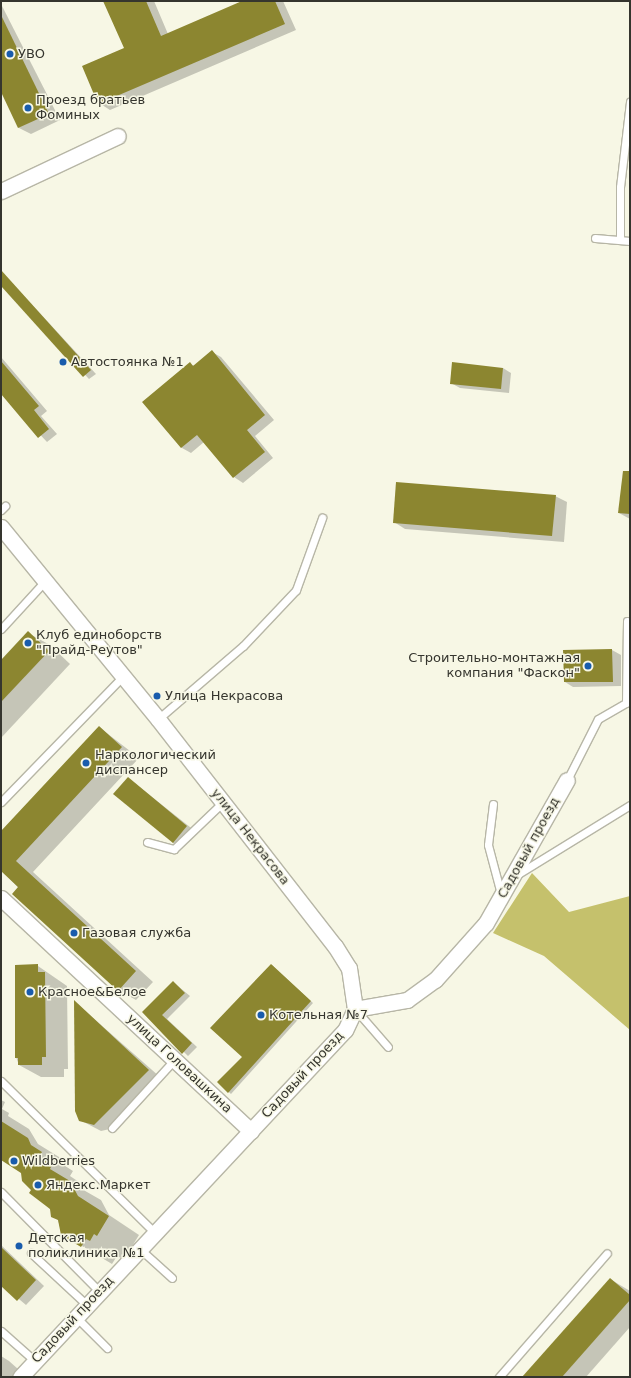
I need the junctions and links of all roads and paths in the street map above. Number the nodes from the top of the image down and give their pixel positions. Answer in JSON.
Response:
{"nodes":[{"id":1,"x":630,"y":102,"type":"edge"},
{"id":2,"x":118,"y":136,"type":"dead end"},
{"id":3,"x":1,"y":190,"type":"edge"},
{"id":4,"x":595,"y":238,"type":"dead end"},
{"id":5,"x":620,"y":240,"type":"junction"},
{"id":6,"x":630,"y":241,"type":"edge"},
{"id":7,"x":322,"y":518,"type":"dead end"},
{"id":8,"x":1,"y":527,"type":"edge"},
{"id":9,"x":45,"y":581,"type":"junction"},
{"id":10,"x":627,"y":621,"type":"dead end"},
{"id":11,"x":1,"y":629,"type":"edge"},
{"id":12,"x":123,"y":676,"type":"junction"},
{"id":13,"x":158,"y":720,"type":"junction"},
{"id":14,"x":566,"y":780,"type":"joint"},
{"id":15,"x":1,"y":802,"type":"edge"},
{"id":16,"x":223,"y":802,"type":"junction"},
{"id":17,"x":493,"y":804,"type":"dead end"},
{"id":18,"x":630,"y":805,"type":"edge"},
{"id":19,"x":147,"y":842,"type":"dead end"},
{"id":20,"x":513,"y":877,"type":"junction"},
{"id":21,"x":1,"y":898,"type":"edge"},
{"id":22,"x":502,"y":898,"type":"junction"},
{"id":23,"x":355,"y":1009,"type":"junction"},
{"id":24,"x":388,"y":1047,"type":"dead end"},
{"id":25,"x":174,"y":1060,"type":"junction"},
{"id":26,"x":1,"y":1081,"type":"edge"},
{"id":27,"x":112,"y":1128,"type":"dead end"},
{"id":28,"x":251,"y":1131,"type":"junction"},
{"id":29,"x":1,"y":1192,"type":"edge"},
{"id":30,"x":155,"y":1233,"type":"junction"},
{"id":31,"x":140,"y":1249,"type":"junction"},
{"id":32,"x":31,"y":1253,"type":"dead end"},
{"id":33,"x":607,"y":1253,"type":"dead end"},
{"id":34,"x":172,"y":1278,"type":"dead end"},
{"id":35,"x":100,"y":1292,"type":"junction"},
{"id":36,"x":87,"y":1305,"type":"junction"},
{"id":37,"x":76,"y":1317,"type":"junction"},
{"id":38,"x":1,"y":1331,"type":"edge"},
{"id":39,"x":107,"y":1348,"type":"dead end"},
{"id":40,"x":35,"y":1361,"type":"junction"},
{"id":41,"x":20,"y":1377,"type":"edge"},
{"id":42,"x":498,"y":1377,"type":"edge"}],
"edges":[{"from":1,"to":5,"type":"lane"},
{"from":2,"to":3,"type":"street"},
{"from":4,"to":5,"type":"lane"},
{"from":5,"to":6,"type":"lane"},
{"from":7,"to":13,"type":"lane"},
{"from":8,"to":9,"type":"street","name":"улица Некрасова"},
{"from":9,"to":11,"type":"lane"},
{"from":9,"to":12,"type":"street","name":"улица Некрасова"},
{"from":10,"to":14,"type":"lane"},
{"from":12,"to":13,"type":"street","name":"улица Некрасова"},
{"from":12,"to":15,"type":"lane"},
{"from":13,"to":16,"type":"street","name":"улица Некрасова"},
{"from":14,"to":20,"type":"street","name":"Садовый проезд"},
{"from":16,"to":19,"type":"lane"},
{"from":16,"to":23,"type":"street","name":"улица Некрасова"},
{"from":17,"to":22,"type":"lane"},
{"from":18,"to":20,"type":"lane"},
{"from":20,"to":22,"type":"street","name":"Садовый проезд"},
{"from":21,"to":25,"type":"street","name":"улица Головашкина"},
{"from":22,"to":23,"type":"street","name":"Садовый проезд"},
{"from":23,"to":24,"type":"lane"},
{"from":23,"to":28,"type":"street","name":"Садовый проезд"},
{"from":25,"to":27,"type":"lane"},
{"from":25,"to":28,"type":"street","name":"улица Головашкина"},
{"from":26,"to":30,"type":"lane"},
{"from":28,"to":30,"type":"street","name":"Садовый проезд"},
{"from":29,"to":35,"type":"lane"},
{"from":30,"to":31,"type":"street","name":"Садовый проезд"},
{"from":31,"to":34,"type":"lane"},
{"from":31,"to":35,"type":"street","name":"Садовый проезд"},
{"from":32,"to":36,"type":"lane"},
{"from":33,"to":42,"type":"lane"},
{"from":35,"to":36,"type":"street","name":"Садовый проезд"},
{"from":36,"to":37,"type":"street","name":"Садовый проезд"},
{"from":37,"to":39,"type":"lane"},
{"from":37,"to":40,"type":"street","name":"Садовый проезд"},
{"from":38,"to":40,"type":"lane"},
{"from":40,"to":41,"type":"street","name":"Садовый проезд"}]}
